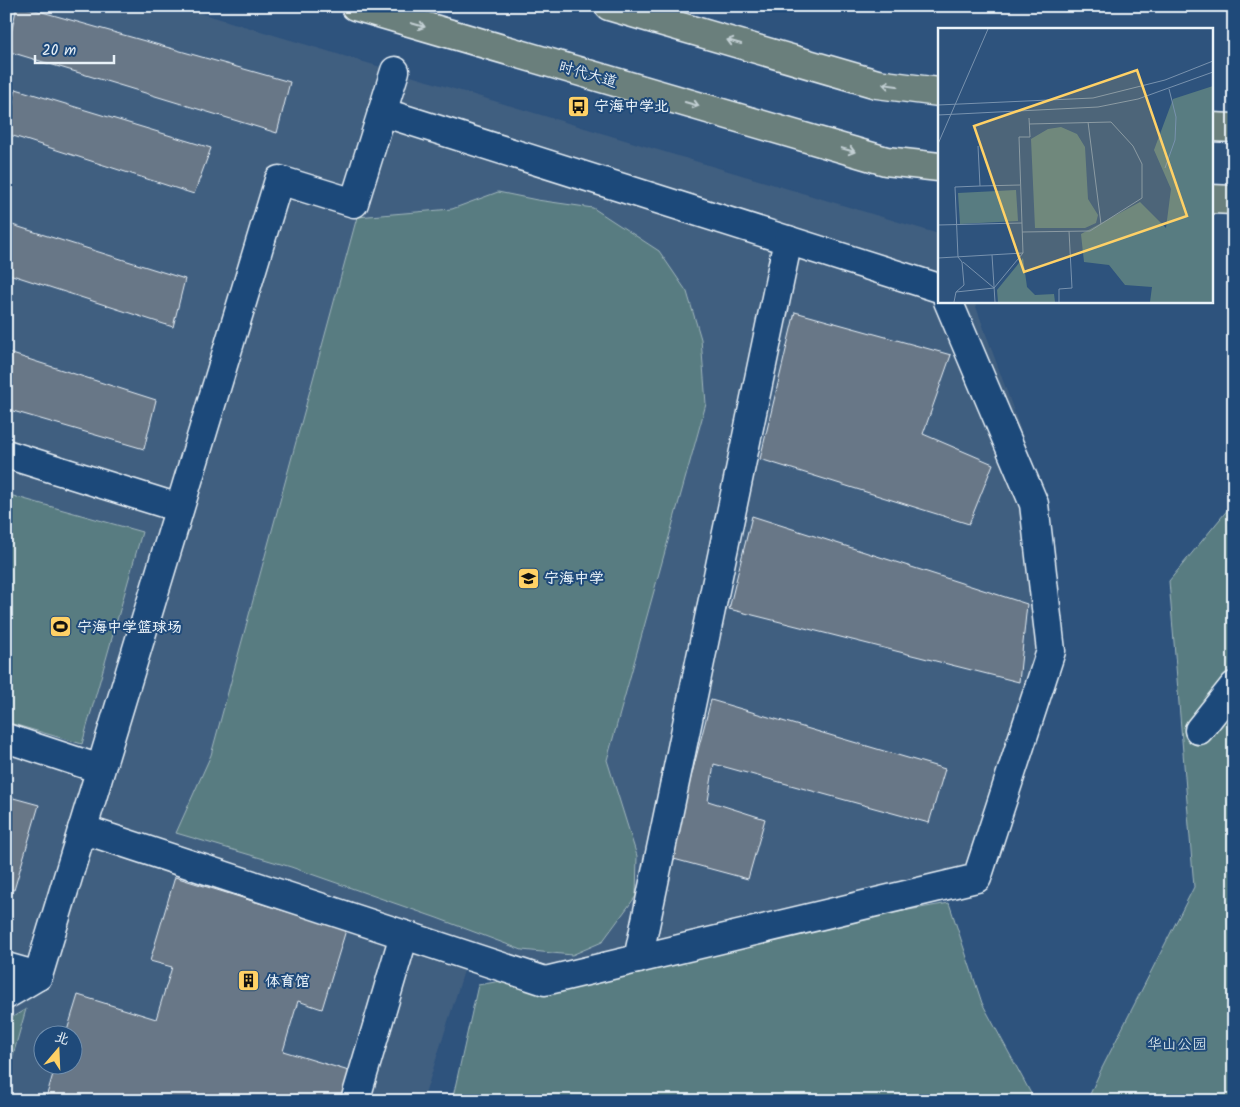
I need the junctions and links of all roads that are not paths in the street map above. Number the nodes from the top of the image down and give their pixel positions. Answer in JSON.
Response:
{"nodes":[{"id":1,"x":355,"y":6,"type":"edge"},
{"id":2,"x":609,"y":6,"type":"edge"},
{"id":3,"x":394,"y":71,"type":"dead end"},
{"id":4,"x":938,"y":92,"type":"edge"},
{"id":5,"x":382,"y":112,"type":"junction"},
{"id":6,"x":1212,"y":126,"type":"edge"},
{"id":7,"x":1234,"y":128,"type":"edge"},
{"id":8,"x":938,"y":167,"type":"edge"},
{"id":9,"x":1212,"y":199,"type":"edge"},
{"id":10,"x":1234,"y":200,"type":"edge"},
{"id":11,"x":788,"y":240,"type":"junction"},
{"id":12,"x":938,"y":288,"type":"edge"},
{"id":13,"x":948,"y":302,"type":"edge"},
{"id":14,"x":6,"y":454,"type":"edge"},
{"id":15,"x":179,"y":508,"type":"junction"},
{"id":16,"x":1234,"y":686,"type":"edge"},
{"id":17,"x":1199,"y":730,"type":"dead end"},
{"id":18,"x":6,"y":738,"type":"edge"},
{"id":19,"x":100,"y":769,"type":"junction"},
{"id":20,"x":82,"y":829,"type":"junction"},
{"id":21,"x":404,"y":935,"type":"junction"},
{"id":22,"x":638,"y":959,"type":"junction"},
{"id":23,"x":6,"y":967,"type":"edge"},
{"id":24,"x":38,"y":976,"type":"junction"},
{"id":25,"x":6,"y":995,"type":"edge"},
{"id":26,"x":355,"y":1101,"type":"edge"}],
"edges":[{"from":1,"to":8,"type":"main road","name":"时代大道","one_way":true},
{"from":4,"to":2,"type":"main road","one_way":true},
{"from":3,"to":5,"type":"street"},
{"from":5,"to":11,"type":"street"},
{"from":5,"to":15,"type":"street"},
{"from":6,"to":7,"type":"main road"},
{"from":9,"to":10,"type":"main road"},
{"from":11,"to":12,"type":"street"},
{"from":11,"to":22,"type":"street"},
{"from":13,"to":22,"type":"street"},
{"from":14,"to":15,"type":"street"},
{"from":15,"to":19,"type":"street"},
{"from":16,"to":17,"type":"street"},
{"from":18,"to":19,"type":"street"},
{"from":19,"to":20,"type":"street"},
{"from":20,"to":21,"type":"street"},
{"from":20,"to":24,"type":"street"},
{"from":21,"to":22,"type":"street"},
{"from":21,"to":26,"type":"street"},
{"from":23,"to":24,"type":"street"},
{"from":24,"to":25,"type":"street"}]}
